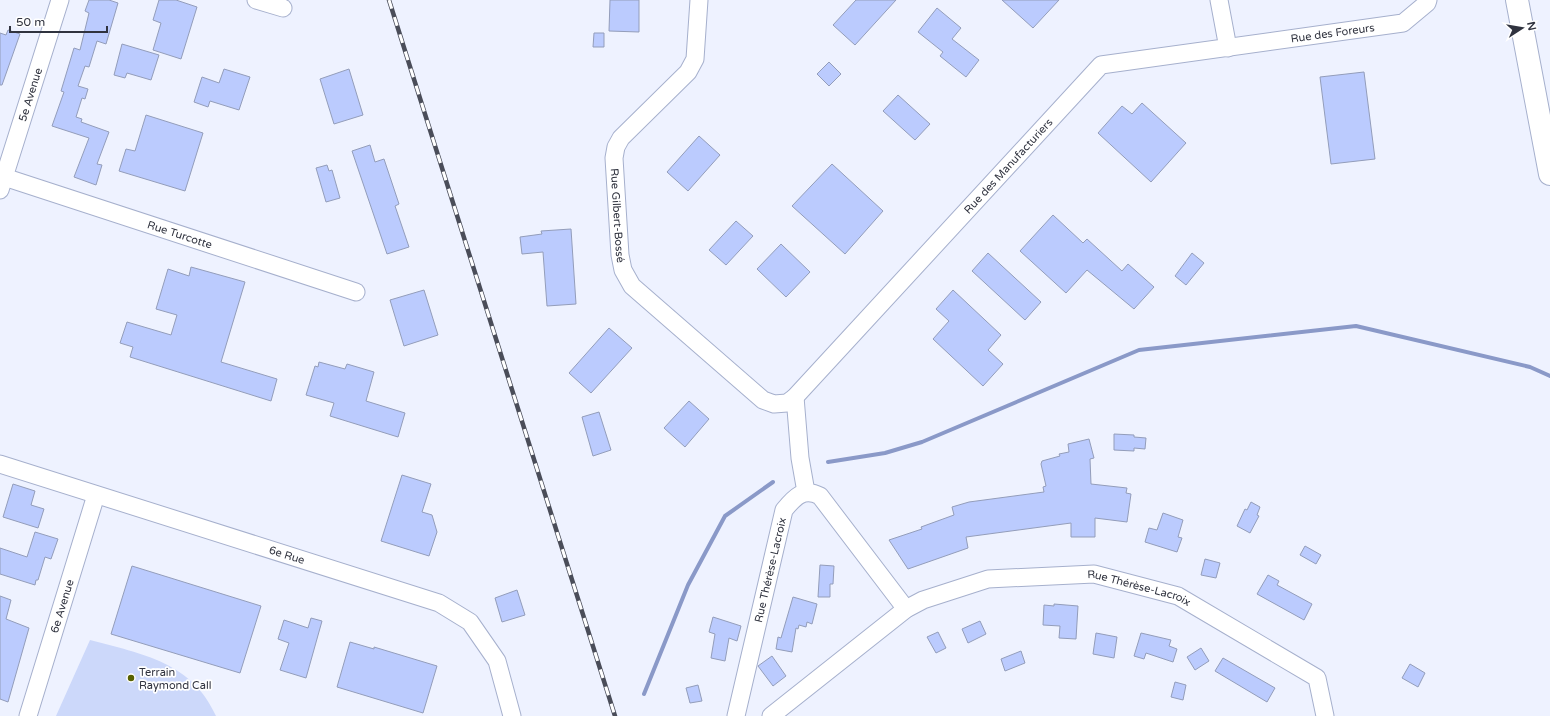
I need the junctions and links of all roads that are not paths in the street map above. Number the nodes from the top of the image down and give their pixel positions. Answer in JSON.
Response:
{"nodes":[{"id":1,"x":60,"y":0,"type":"edge"},
{"id":2,"x":256,"y":0,"type":"edge"},
{"id":3,"x":699,"y":0,"type":"edge"},
{"id":4,"x":1219,"y":0,"type":"edge"},
{"id":5,"x":1428,"y":0,"type":"edge"},
{"id":6,"x":1517,"y":0,"type":"edge"},
{"id":7,"x":283,"y":8,"type":"dead end"},
{"id":8,"x":1228,"y":48,"type":"junction"},
{"id":9,"x":1550,"y":174,"type":"edge"},
{"id":10,"x":2,"y":184,"type":"edge"},
{"id":11,"x":356,"y":292,"type":"dead end"},
{"id":12,"x":795,"y":397,"type":"junction"},
{"id":13,"x":763,"y":400,"type":"joint"},
{"id":14,"x":0,"y":464,"type":"edge"},
{"id":15,"x":806,"y":492,"type":"junction"},
{"id":16,"x":96,"y":495,"type":"junction"},
{"id":17,"x":906,"y":609,"type":"junction"},
{"id":18,"x":28,"y":716,"type":"edge"},
{"id":19,"x":512,"y":716,"type":"edge"},
{"id":20,"x":736,"y":716,"type":"edge"},
{"id":21,"x":771,"y":716,"type":"edge"},
{"id":22,"x":1325,"y":716,"type":"edge"}],
"edges":[{"from":1,"to":10,"type":"street","name":"5e Avenue"},
{"from":2,"to":7,"type":"street"},
{"from":3,"to":13,"type":"street","name":"Rue Gilbert-Bossé"},
{"from":4,"to":8,"type":"street"},
{"from":5,"to":8,"type":"street","name":"Rue des Foreurs"},
{"from":6,"to":9,"type":"highway"},
{"from":8,"to":12,"type":"street","name":"Rue des Manufacturiers"},
{"from":10,"to":11,"type":"street","name":"Rue Turcotte"},
{"from":12,"to":13,"type":"street","name":"Rue des Manufacturiers"},
{"from":12,"to":15,"type":"street"},
{"from":14,"to":16,"type":"street","name":"6e Rue"},
{"from":15,"to":17,"type":"street"},
{"from":15,"to":20,"type":"street","name":"Rue Thérèse-Lacroix"},
{"from":16,"to":18,"type":"street","name":"6e Avenue"},
{"from":16,"to":19,"type":"street","name":"6e Rue"},
{"from":17,"to":21,"type":"street","name":"Rue Thérèse-Lacroix"},
{"from":17,"to":22,"type":"street","name":"Rue Thérèse-Lacroix"}]}
